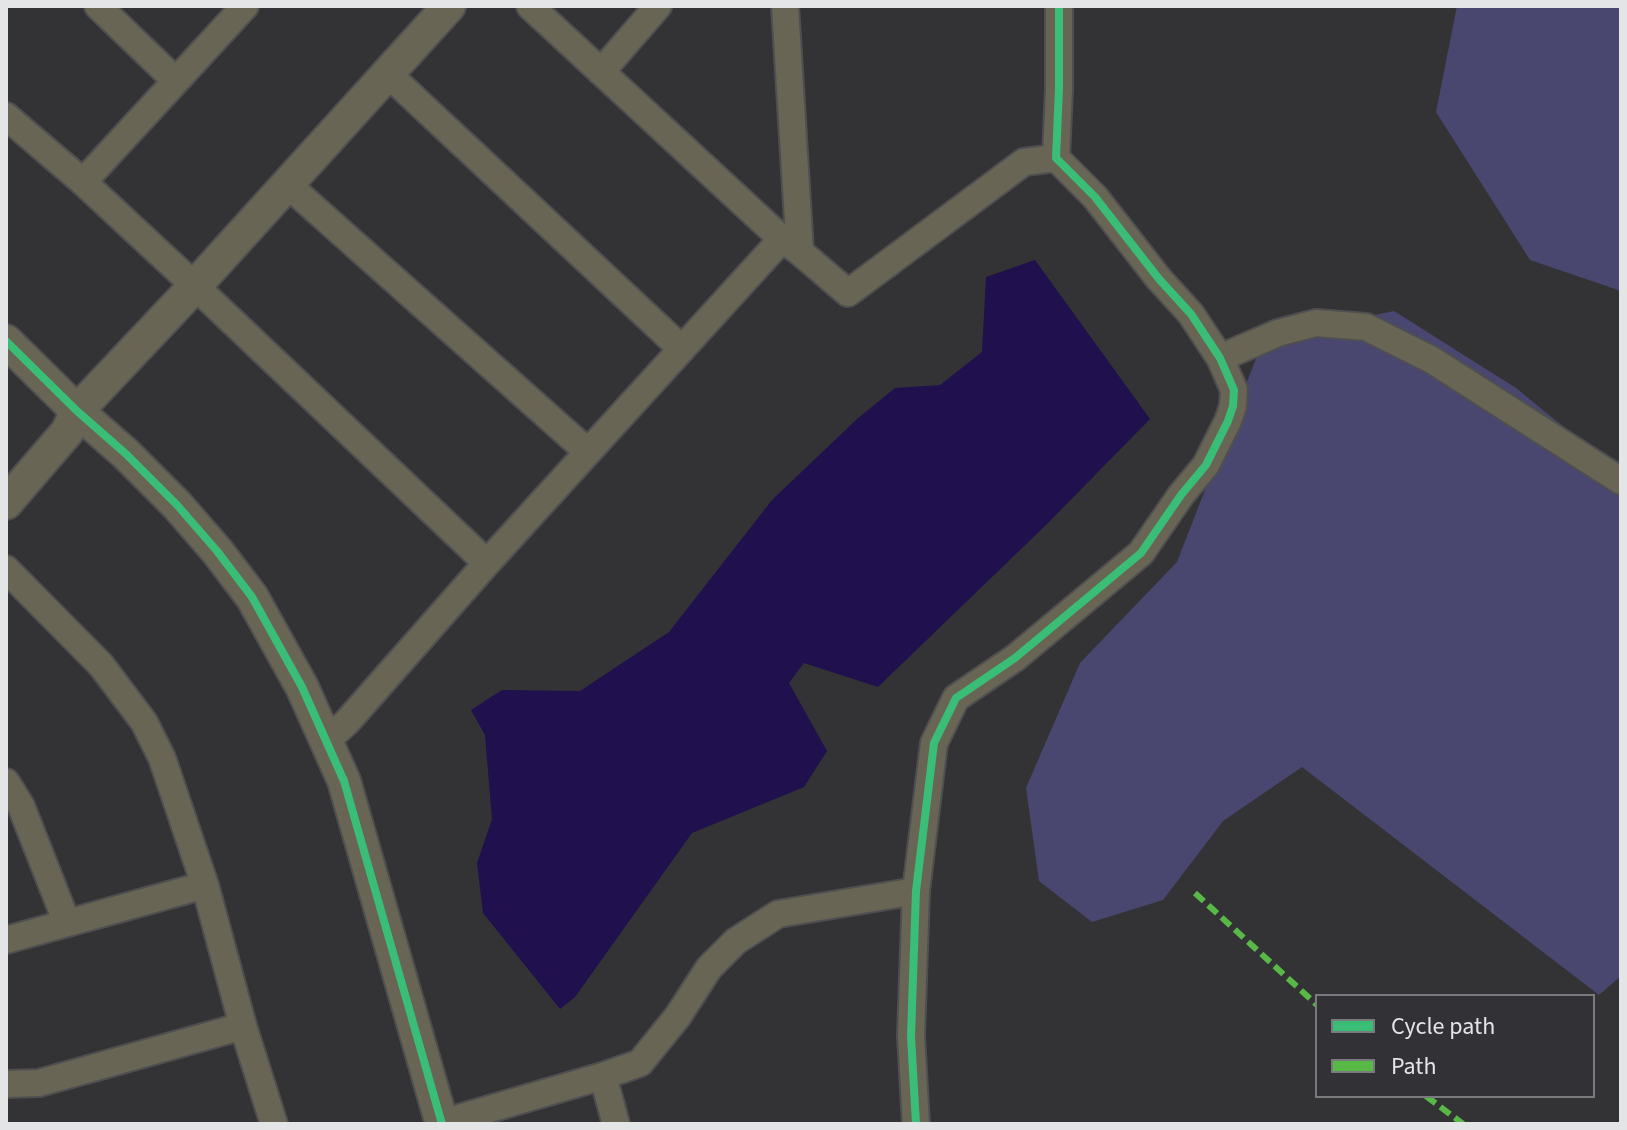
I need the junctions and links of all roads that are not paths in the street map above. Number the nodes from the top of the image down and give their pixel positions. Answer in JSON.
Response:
{"nodes":[{"id":1,"x":98,"y":6,"type":"edge"},
{"id":2,"x":245,"y":6,"type":"edge"},
{"id":3,"x":449,"y":6,"type":"edge"},
{"id":4,"x":530,"y":6,"type":"edge"},
{"id":5,"x":658,"y":6,"type":"edge"},
{"id":6,"x":785,"y":6,"type":"edge"},
{"id":7,"x":1059,"y":6,"type":"edge"},
{"id":8,"x":601,"y":72,"type":"junction"},
{"id":9,"x":388,"y":74,"type":"junction"},
{"id":10,"x":176,"y":81,"type":"junction"},
{"id":11,"x":6,"y":116,"type":"edge"},
{"id":12,"x":1056,"y":158,"type":"junction"},
{"id":13,"x":83,"y":182,"type":"junction"},
{"id":14,"x":288,"y":185,"type":"junction"},
{"id":15,"x":791,"y":245,"type":"junction"},
{"id":16,"x":195,"y":286,"type":"junction"},
{"id":17,"x":6,"y":341,"type":"edge"},
{"id":18,"x":682,"y":349,"type":"junction"},
{"id":19,"x":1220,"y":358,"type":"junction"},
{"id":20,"x":77,"y":411,"type":"junction"},
{"id":21,"x":588,"y":452,"type":"junction"},
{"id":22,"x":1621,"y":481,"type":"edge"},
{"id":23,"x":6,"y":503,"type":"edge"},
{"id":24,"x":487,"y":563,"type":"junction"},
{"id":25,"x":6,"y":569,"type":"edge"},
{"id":26,"x":326,"y":741,"type":"junction"},
{"id":27,"x":6,"y":782,"type":"edge"},
{"id":28,"x":205,"y":885,"type":"junction"},
{"id":29,"x":916,"y":891,"type":"junction"},
{"id":30,"x":67,"y":923,"type":"junction"},
{"id":31,"x":6,"y":940,"type":"edge"},
{"id":32,"x":243,"y":1026,"type":"junction"},
{"id":33,"x":603,"y":1076,"type":"junction"},
{"id":34,"x":6,"y":1084,"type":"edge"},
{"id":35,"x":274,"y":1124,"type":"edge"},
{"id":36,"x":441,"y":1124,"type":"edge"},
{"id":37,"x":616,"y":1124,"type":"edge"},
{"id":38,"x":916,"y":1124,"type":"edge"}],
"edges":[{"from":1,"to":10,"type":"street"},
{"from":2,"to":10,"type":"street"},
{"from":3,"to":9,"type":"street"},
{"from":4,"to":8,"type":"street"},
{"from":5,"to":8,"type":"street"},
{"from":6,"to":15,"type":"street"},
{"from":7,"to":12,"type":"street"},
{"from":8,"to":15,"type":"street"},
{"from":9,"to":14,"type":"street"},
{"from":9,"to":18,"type":"street"},
{"from":10,"to":13,"type":"street"},
{"from":11,"to":13,"type":"street"},
{"from":12,"to":15,"type":"street"},
{"from":12,"to":19,"type":"street"},
{"from":13,"to":16,"type":"street"},
{"from":14,"to":16,"type":"street"},
{"from":14,"to":21,"type":"street"},
{"from":15,"to":18,"type":"street"},
{"from":16,"to":20,"type":"street"},
{"from":16,"to":24,"type":"street"},
{"from":17,"to":20,"type":"street"},
{"from":18,"to":21,"type":"street"},
{"from":19,"to":22,"type":"street"},
{"from":19,"to":29,"type":"street"},
{"from":20,"to":23,"type":"street"},
{"from":20,"to":26,"type":"street"},
{"from":21,"to":24,"type":"street"},
{"from":24,"to":26,"type":"street"},
{"from":25,"to":28,"type":"street"},
{"from":26,"to":36,"type":"street"},
{"from":27,"to":30,"type":"street"},
{"from":28,"to":30,"type":"street"},
{"from":28,"to":32,"type":"street"},
{"from":29,"to":33,"type":"street"},
{"from":29,"to":38,"type":"street"},
{"from":30,"to":31,"type":"street"},
{"from":32,"to":34,"type":"street"},
{"from":32,"to":35,"type":"street"},
{"from":33,"to":36,"type":"street"},
{"from":33,"to":37,"type":"street"}]}
